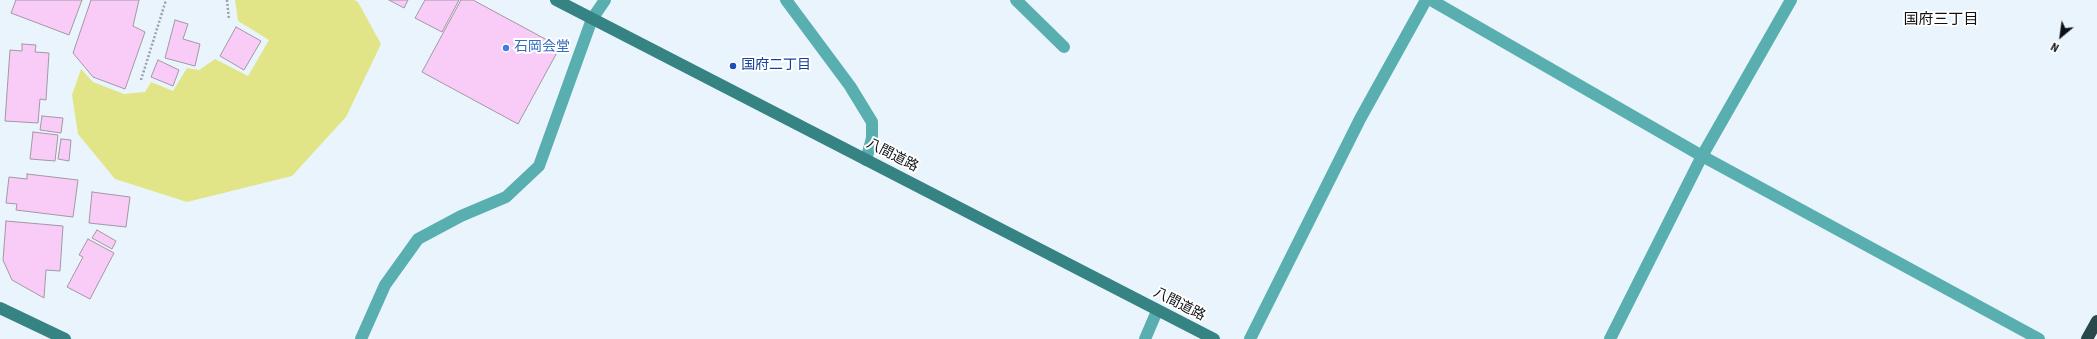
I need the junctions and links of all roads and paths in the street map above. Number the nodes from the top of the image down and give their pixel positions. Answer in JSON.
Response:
{"nodes":[{"id":1,"x":166,"y":0,"type":"edge"},
{"id":2,"x":227,"y":0,"type":"edge"},
{"id":3,"x":556,"y":0,"type":"edge"},
{"id":4,"x":605,"y":0,"type":"edge"},
{"id":5,"x":786,"y":0,"type":"edge"},
{"id":6,"x":1016,"y":0,"type":"edge"},
{"id":7,"x":1426,"y":0,"type":"edge"},
{"id":8,"x":1431,"y":0,"type":"edge"},
{"id":9,"x":1791,"y":0,"type":"edge"},
{"id":10,"x":592,"y":19,"type":"junction"},
{"id":11,"x":229,"y":20,"type":"dead end"},
{"id":12,"x":1064,"y":47,"type":"dead end"},
{"id":13,"x":141,"y":80,"type":"dead end"},
{"id":14,"x":1702,"y":156,"type":"junction"},
{"id":15,"x":866,"y":160,"type":"junction"},
{"id":16,"x":0,"y":308,"type":"edge"},
{"id":17,"x":1157,"y":311,"type":"junction"},
{"id":18,"x":2097,"y":321,"type":"edge"},
{"id":19,"x":65,"y":339,"type":"edge"},
{"id":20,"x":361,"y":339,"type":"edge"},
{"id":21,"x":1145,"y":339,"type":"edge"},
{"id":22,"x":1214,"y":339,"type":"edge"},
{"id":23,"x":1250,"y":339,"type":"edge"},
{"id":24,"x":1610,"y":339,"type":"edge"},
{"id":25,"x":2039,"y":339,"type":"edge"},
{"id":26,"x":2087,"y":339,"type":"edge"}],
"edges":[{"from":1,"to":13,"type":"path"},
{"from":2,"to":11,"type":"path"},
{"from":3,"to":10,"type":"main road","name":"八間道路"},
{"from":4,"to":10,"type":"street"},
{"from":5,"to":15,"type":"street"},
{"from":6,"to":12,"type":"street"},
{"from":7,"to":23,"type":"street"},
{"from":8,"to":14,"type":"street"},
{"from":9,"to":14,"type":"street"},
{"from":10,"to":15,"type":"main road","name":"八間道路"},
{"from":10,"to":20,"type":"street"},
{"from":14,"to":24,"type":"street"},
{"from":14,"to":25,"type":"street"},
{"from":15,"to":17,"type":"main road","name":"八間道路"},
{"from":16,"to":19,"type":"main road"},
{"from":17,"to":21,"type":"street"},
{"from":17,"to":22,"type":"main road","name":"八間道路"},
{"from":18,"to":26,"type":"highway"}]}
